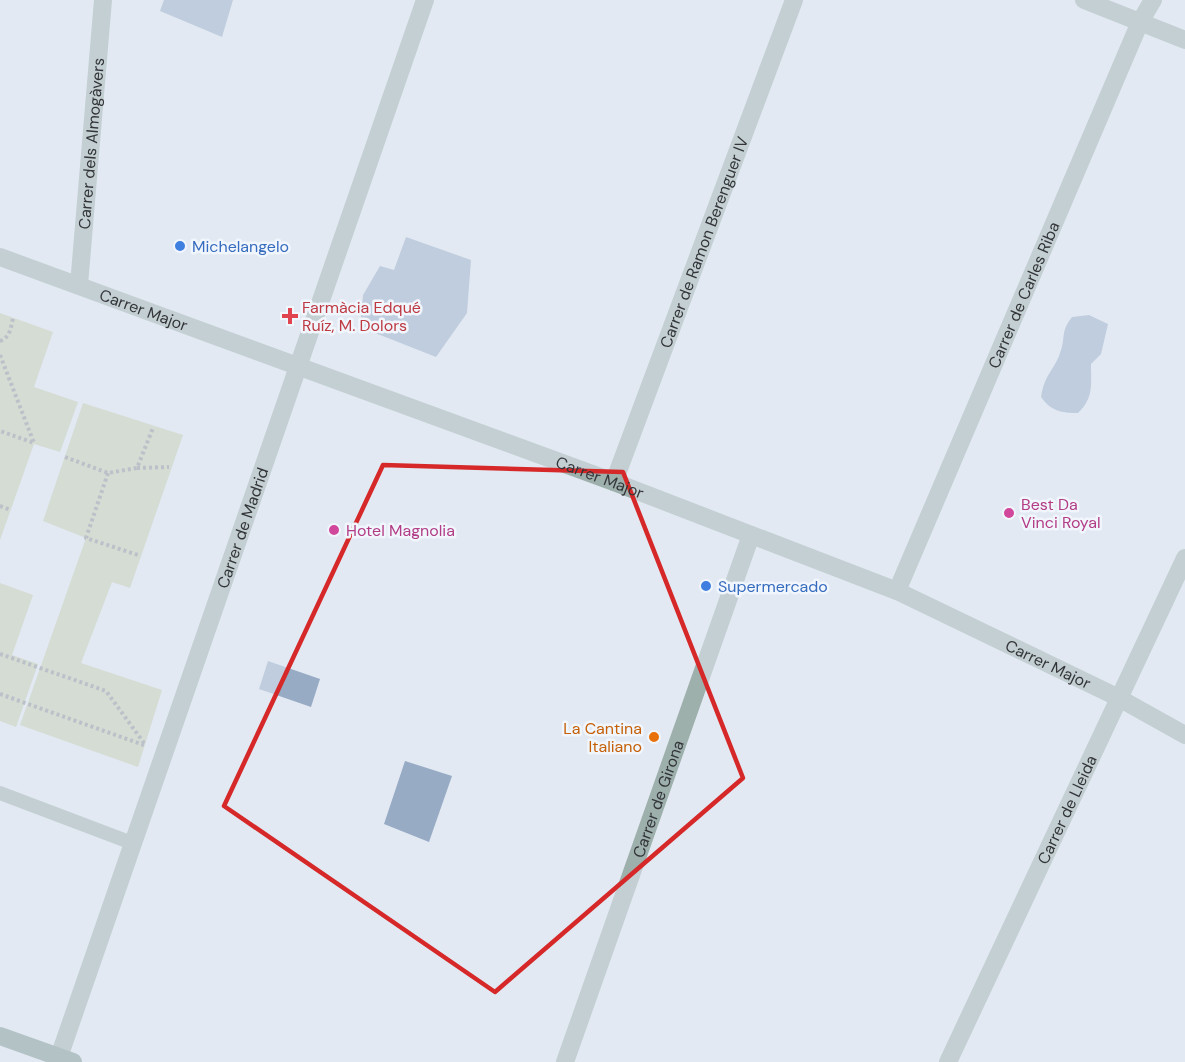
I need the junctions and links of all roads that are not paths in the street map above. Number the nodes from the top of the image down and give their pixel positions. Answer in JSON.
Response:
{"nodes":[{"id":1,"x":103,"y":0,"type":"edge"},
{"id":2,"x":425,"y":0,"type":"edge"},
{"id":3,"x":794,"y":0,"type":"edge"},
{"id":4,"x":1084,"y":0,"type":"edge"},
{"id":5,"x":1153,"y":0,"type":"edge"},
{"id":6,"x":1140,"y":22,"type":"junction"},
{"id":7,"x":1185,"y":40,"type":"edge"},
{"id":8,"x":0,"y":257,"type":"edge"},
{"id":9,"x":79,"y":285,"type":"junction"},
{"id":10,"x":298,"y":366,"type":"junction"},
{"id":11,"x":614,"y":482,"type":"junction"},
{"id":12,"x":751,"y":535,"type":"junction"},
{"id":13,"x":1185,"y":558,"type":"edge"},
{"id":14,"x":897,"y":591,"type":"junction"},
{"id":15,"x":1117,"y":697,"type":"junction"},
{"id":16,"x":1185,"y":735,"type":"edge"},
{"id":17,"x":0,"y":793,"type":"edge"},
{"id":18,"x":132,"y":843,"type":"junction"},
{"id":19,"x":0,"y":1036,"type":"edge"},
{"id":20,"x":63,"y":1060,"type":"edge"},
{"id":21,"x":565,"y":1062,"type":"edge"},
{"id":22,"x":948,"y":1062,"type":"edge"}],
"edges":[{"from":1,"to":9,"type":"street","name":"Carrer dels Almogàvers"},
{"from":2,"to":10,"type":"street","name":"Carrer de Madrid"},
{"from":3,"to":11,"type":"street","name":"Carrer de Ramon Berenguer IV"},
{"from":4,"to":6,"type":"street"},
{"from":5,"to":6,"type":"street","name":"Carrer de Carles Riba"},
{"from":6,"to":7,"type":"street"},
{"from":6,"to":14,"type":"street","name":"Carrer de Carles Riba"},
{"from":8,"to":9,"type":"street","name":"Carrer Major"},
{"from":9,"to":10,"type":"street","name":"Carrer Major"},
{"from":10,"to":11,"type":"street","name":"Carrer Major"},
{"from":10,"to":18,"type":"street","name":"Carrer de Madrid"},
{"from":11,"to":12,"type":"street","name":"Carrer Major"},
{"from":12,"to":14,"type":"street","name":"Carrer Major"},
{"from":12,"to":21,"type":"street","name":"Carrer de Girona"},
{"from":13,"to":15,"type":"street","name":"Carrer de Lleida"},
{"from":14,"to":15,"type":"street","name":"Carrer Major"},
{"from":15,"to":16,"type":"street","name":"Carrer Major"},
{"from":15,"to":22,"type":"street","name":"Carrer de Lleida"},
{"from":17,"to":18,"type":"lane"},
{"from":18,"to":20,"type":"street","name":"Carrer de Madrid"},
{"from":19,"to":20,"type":"street"}]}
